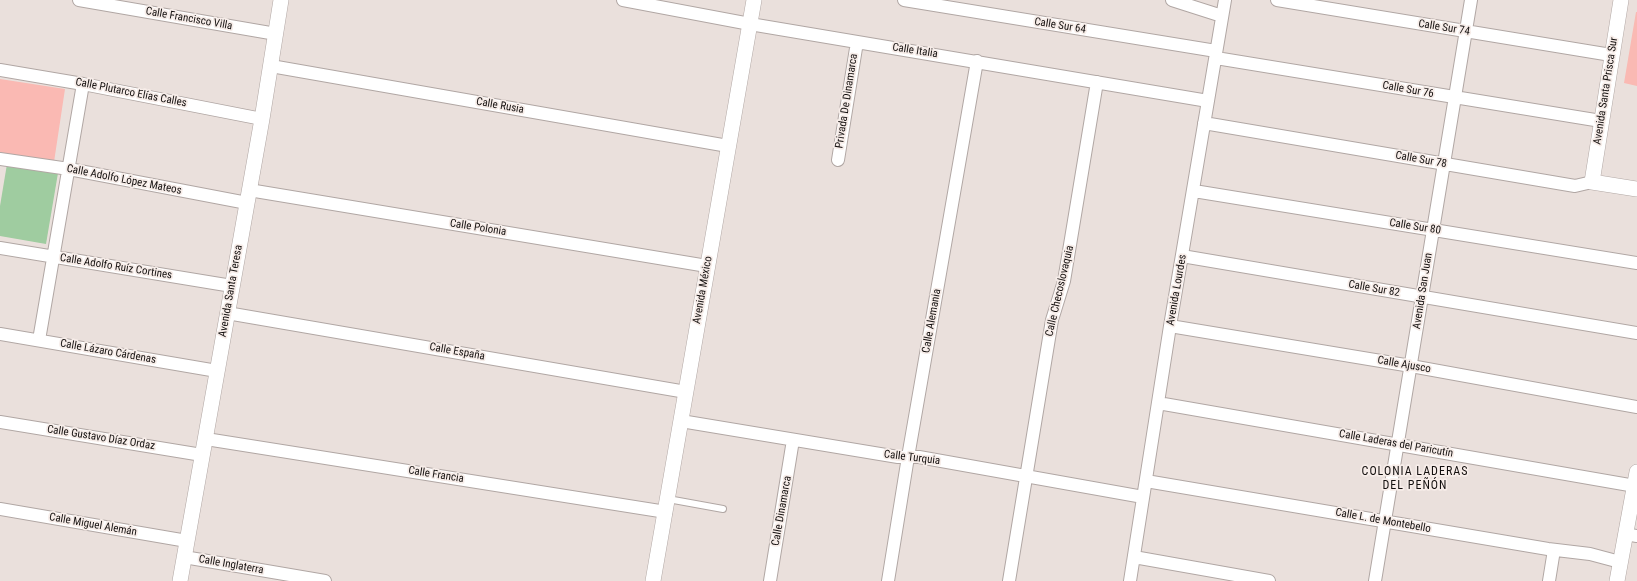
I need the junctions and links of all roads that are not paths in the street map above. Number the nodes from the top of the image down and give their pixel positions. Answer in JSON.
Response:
{"nodes":[{"id":1,"x":79,"y":0,"type":"edge"},
{"id":2,"x":281,"y":0,"type":"edge"},
{"id":3,"x":629,"y":0,"type":"edge"},
{"id":4,"x":754,"y":0,"type":"edge"},
{"id":5,"x":904,"y":0,"type":"edge"},
{"id":6,"x":1172,"y":0,"type":"edge"},
{"id":7,"x":1225,"y":0,"type":"edge"},
{"id":8,"x":1277,"y":0,"type":"edge"},
{"id":9,"x":1471,"y":0,"type":"edge"},
{"id":10,"x":1621,"y":0,"type":"edge"},
{"id":11,"x":1222,"y":16,"type":"junction"},
{"id":12,"x":750,"y":24,"type":"junction"},
{"id":13,"x":1466,"y":31,"type":"junction"},
{"id":14,"x":276,"y":34,"type":"junction"},
{"id":15,"x":857,"y":42,"type":"junction"},
{"id":16,"x":1216,"y":54,"type":"junction"},
{"id":17,"x":1611,"y":55,"type":"junction"},
{"id":18,"x":977,"y":61,"type":"junction"},
{"id":19,"x":271,"y":66,"type":"junction"},
{"id":20,"x":0,"y":70,"type":"edge"},
{"id":21,"x":1097,"y":82,"type":"junction"},
{"id":22,"x":83,"y":84,"type":"junction"},
{"id":23,"x":1456,"y":98,"type":"junction"},
{"id":24,"x":1208,"y":101,"type":"junction"},
{"id":25,"x":262,"y":119,"type":"junction"},
{"id":26,"x":1601,"y":121,"type":"junction"},
{"id":27,"x":1204,"y":123,"type":"junction"},
{"id":28,"x":728,"y":146,"type":"junction"},
{"id":29,"x":0,"y":159,"type":"edge"},
{"id":30,"x":838,"y":160,"type":"dead end"},
{"id":31,"x":1444,"y":164,"type":"junction"},
{"id":32,"x":69,"y":169,"type":"junction"},
{"id":33,"x":1592,"y":182,"type":"junction"},
{"id":34,"x":1637,"y":189,"type":"edge"},
{"id":35,"x":1194,"y":191,"type":"junction"},
{"id":36,"x":248,"y":196,"type":"junction"},
{"id":37,"x":1433,"y":229,"type":"junction"},
{"id":38,"x":0,"y":248,"type":"edge"},
{"id":39,"x":54,"y":256,"type":"junction"},
{"id":40,"x":1182,"y":256,"type":"junction"},
{"id":41,"x":1637,"y":263,"type":"edge"},
{"id":42,"x":707,"y":266,"type":"junction"},
{"id":43,"x":232,"y":286,"type":"junction"},
{"id":44,"x":1422,"y":297,"type":"junction"},
{"id":45,"x":227,"y":313,"type":"junction"},
{"id":46,"x":1170,"y":326,"type":"junction"},
{"id":47,"x":1637,"y":333,"type":"edge"},
{"id":48,"x":0,"y":334,"type":"edge"},
{"id":49,"x":39,"y":340,"type":"junction"},
{"id":50,"x":1411,"y":366,"type":"junction"},
{"id":51,"x":216,"y":371,"type":"junction"},
{"id":52,"x":686,"y":392,"type":"junction"},
{"id":53,"x":1158,"y":403,"type":"junction"},
{"id":54,"x":1637,"y":407,"type":"edge"},
{"id":55,"x":681,"y":421,"type":"junction"},
{"id":56,"x":0,"y":422,"type":"edge"},
{"id":57,"x":206,"y":439,"type":"junction"},
{"id":58,"x":793,"y":440,"type":"junction"},
{"id":59,"x":1398,"y":444,"type":"junction"},
{"id":60,"x":202,"y":455,"type":"junction"},
{"id":61,"x":908,"y":457,"type":"junction"},
{"id":62,"x":1026,"y":477,"type":"junction"},
{"id":63,"x":1636,"y":479,"type":"edge"},
{"id":64,"x":1146,"y":481,"type":"junction"},
{"id":65,"x":1143,"y":498,"type":"junction"},
{"id":66,"x":667,"y":506,"type":"junction"},
{"id":67,"x":0,"y":509,"type":"edge"},
{"id":68,"x":723,"y":509,"type":"dead end"},
{"id":69,"x":1385,"y":522,"type":"junction"},
{"id":70,"x":1631,"y":535,"type":"edge"},
{"id":71,"x":187,"y":541,"type":"junction"},
{"id":72,"x":1554,"y":550,"type":"junction"},
{"id":73,"x":184,"y":557,"type":"junction"},
{"id":74,"x":1134,"y":557,"type":"junction"},
{"id":75,"x":1620,"y":562,"type":"junction"},
{"id":76,"x":180,"y":581,"type":"edge"},
{"id":77,"x":325,"y":581,"type":"edge"},
{"id":78,"x":653,"y":581,"type":"edge"},
{"id":79,"x":770,"y":581,"type":"edge"},
{"id":80,"x":888,"y":581,"type":"edge"},
{"id":81,"x":1009,"y":581,"type":"edge"},
{"id":82,"x":1130,"y":581,"type":"edge"},
{"id":83,"x":1269,"y":581,"type":"edge"},
{"id":84,"x":1375,"y":581,"type":"edge"},
{"id":85,"x":1549,"y":581,"type":"edge"},
{"id":86,"x":1617,"y":581,"type":"edge"}],
"edges":[{"from":1,"to":14,"type":"street","name":"Calle Francisco Villa"},
{"from":2,"to":14,"type":"street","name":"Avenida Santa Teresa"},
{"from":3,"to":12,"type":"street","name":"Calle Italia"},
{"from":4,"to":12,"type":"street","name":"Avenida México"},
{"from":5,"to":16,"type":"street","name":"Calle Sur 64"},
{"from":6,"to":11,"type":"street"},
{"from":7,"to":11,"type":"street","name":"Avenida Lourdes"},
{"from":8,"to":13,"type":"street","name":"Calle Sur 74"},
{"from":9,"to":13,"type":"street","name":"Avenida San Juan"},
{"from":10,"to":17,"type":"street","name":"Avenida Santa Prisca Sur"},
{"from":11,"to":16,"type":"street","name":"Avenida Lourdes"},
{"from":12,"to":15,"type":"street","name":"Calle Italia"},
{"from":12,"to":28,"type":"street","name":"Avenida México"},
{"from":13,"to":17,"type":"street","name":"Calle Sur 74"},
{"from":13,"to":23,"type":"street","name":"Avenida San Juan"},
{"from":14,"to":19,"type":"street","name":"Avenida Santa Teresa"},
{"from":15,"to":18,"type":"street","name":"Calle Italia"},
{"from":15,"to":30,"type":"street","name":"Privada De Dinamarca"},
{"from":16,"to":23,"type":"street","name":"Calle Sur 76"},
{"from":16,"to":24,"type":"street","name":"Avenida Lourdes"},
{"from":17,"to":26,"type":"street","name":"Avenida Santa Prisca Sur"},
{"from":18,"to":21,"type":"street","name":"Calle Italia"},
{"from":18,"to":61,"type":"street","name":"Calle Alemania"},
{"from":19,"to":25,"type":"street","name":"Avenida Santa Teresa"},
{"from":19,"to":28,"type":"street","name":"Calle Rusia"},
{"from":20,"to":22,"type":"street","name":"Calle Plutarco Elías Calles"},
{"from":21,"to":24,"type":"street","name":"Calle Italia"},
{"from":21,"to":62,"type":"street","name":"Calle Checoslovaquia"},
{"from":22,"to":25,"type":"street","name":"Calle Plutarco Elías Calles"},
{"from":22,"to":32,"type":"street"},
{"from":23,"to":26,"type":"street","name":"Calle Sur 76"},
{"from":23,"to":31,"type":"street","name":"Avenida San Juan"},
{"from":24,"to":27,"type":"street","name":"Avenida Lourdes"},
{"from":25,"to":36,"type":"street","name":"Avenida Santa Teresa"},
{"from":26,"to":33,"type":"street","name":"Avenida Santa Prisca Sur"},
{"from":27,"to":31,"type":"street","name":"Calle Sur 78"},
{"from":27,"to":35,"type":"street","name":"Avenida Lourdes"},
{"from":28,"to":42,"type":"street","name":"Avenida México"},
{"from":29,"to":32,"type":"street","name":"Calle Adolfo López Mateos"},
{"from":31,"to":33,"type":"street","name":"Calle Sur 78"},
{"from":31,"to":37,"type":"street","name":"Avenida San Juan"},
{"from":32,"to":36,"type":"street","name":"Calle Adolfo López Mateos"},
{"from":32,"to":39,"type":"street"},
{"from":33,"to":34,"type":"street","name":"Calle Sur 78"},
{"from":35,"to":37,"type":"street","name":"Calle Sur 80"},
{"from":35,"to":40,"type":"street","name":"Avenida Lourdes"},
{"from":36,"to":42,"type":"street","name":"Calle Polonia"},
{"from":36,"to":43,"type":"street","name":"Avenida Santa Teresa"},
{"from":37,"to":41,"type":"street","name":"Calle Sur 80"},
{"from":37,"to":44,"type":"street","name":"Avenida San Juan"},
{"from":38,"to":39,"type":"street","name":"Calle Adolfo Ruíz Cortines"},
{"from":39,"to":43,"type":"street","name":"Calle Adolfo Ruíz Cortines"},
{"from":39,"to":49,"type":"street"},
{"from":40,"to":44,"type":"street","name":"Calle Sur 82"},
{"from":40,"to":46,"type":"street","name":"Avenida Lourdes"},
{"from":42,"to":52,"type":"street","name":"Avenida México"},
{"from":43,"to":45,"type":"street","name":"Avenida Santa Teresa"},
{"from":44,"to":47,"type":"street","name":"Calle Sur 82"},
{"from":44,"to":50,"type":"street","name":"Avenida San Juan"},
{"from":45,"to":51,"type":"street","name":"Avenida Santa Teresa"},
{"from":45,"to":52,"type":"street","name":"Calle España"},
{"from":46,"to":50,"type":"street","name":"Calle Ajusco"},
{"from":46,"to":53,"type":"street","name":"Avenida Lourdes"},
{"from":48,"to":49,"type":"street","name":"Calle Lázaro Cárdenas"},
{"from":49,"to":51,"type":"street","name":"Calle Lázaro Cárdenas"},
{"from":50,"to":54,"type":"street","name":"Calle Ajusco"},
{"from":50,"to":59,"type":"street","name":"Avenida San Juan"},
{"from":51,"to":57,"type":"street","name":"Avenida Santa Teresa"},
{"from":52,"to":55,"type":"street","name":"Avenida México"},
{"from":53,"to":59,"type":"street","name":"Calle Laderas del Paricutín"},
{"from":53,"to":64,"type":"street","name":"Avenida Lourdes"},
{"from":55,"to":58,"type":"street","name":"Calle Turquia"},
{"from":55,"to":66,"type":"street","name":"Avenida México"},
{"from":56,"to":60,"type":"street","name":"Calle Gustavo Díaz Ordaz"},
{"from":57,"to":60,"type":"street","name":"Avenida Santa Teresa"},
{"from":57,"to":66,"type":"street","name":"Calle Francia"},
{"from":58,"to":61,"type":"street","name":"Calle Turquia"},
{"from":58,"to":79,"type":"street","name":"Calle Dinamarca"},
{"from":59,"to":63,"type":"street","name":"Calle Laderas del Paricutín"},
{"from":59,"to":69,"type":"street","name":"Avenida San Juan"},
{"from":60,"to":71,"type":"street","name":"Avenida Santa Teresa"},
{"from":61,"to":62,"type":"street","name":"Calle Turquia"},
{"from":61,"to":80,"type":"street","name":"Calle Alemania"},
{"from":62,"to":65,"type":"street","name":"Calle Turquia"},
{"from":62,"to":81,"type":"street","name":"Calle Checoslovaquia"},
{"from":63,"to":70,"type":"street"},
{"from":64,"to":65,"type":"street","name":"Avenida Lourdes"},
{"from":64,"to":69,"type":"street","name":"Calle L. de Montebello"},
{"from":65,"to":74,"type":"street","name":"Avenida Lourdes"},
{"from":66,"to":68,"type":"lane"},
{"from":66,"to":78,"type":"street","name":"Avenida México"},
{"from":67,"to":71,"type":"street","name":"Calle Miguel Alemán"},
{"from":69,"to":72,"type":"street","name":"Calle L. de Montebello"},
{"from":69,"to":84,"type":"street","name":"Avenida San Juan"},
{"from":70,"to":75,"type":"street"},
{"from":71,"to":73,"type":"street","name":"Avenida Santa Teresa"},
{"from":72,"to":75,"type":"street","name":"Calle L. de Montebello"},
{"from":72,"to":85,"type":"street"},
{"from":73,"to":76,"type":"street","name":"Avenida Santa Teresa"},
{"from":73,"to":77,"type":"street","name":"Calle Inglaterra"},
{"from":74,"to":82,"type":"street","name":"Avenida Lourdes"},
{"from":74,"to":83,"type":"street"},
{"from":75,"to":86,"type":"street"}]}
